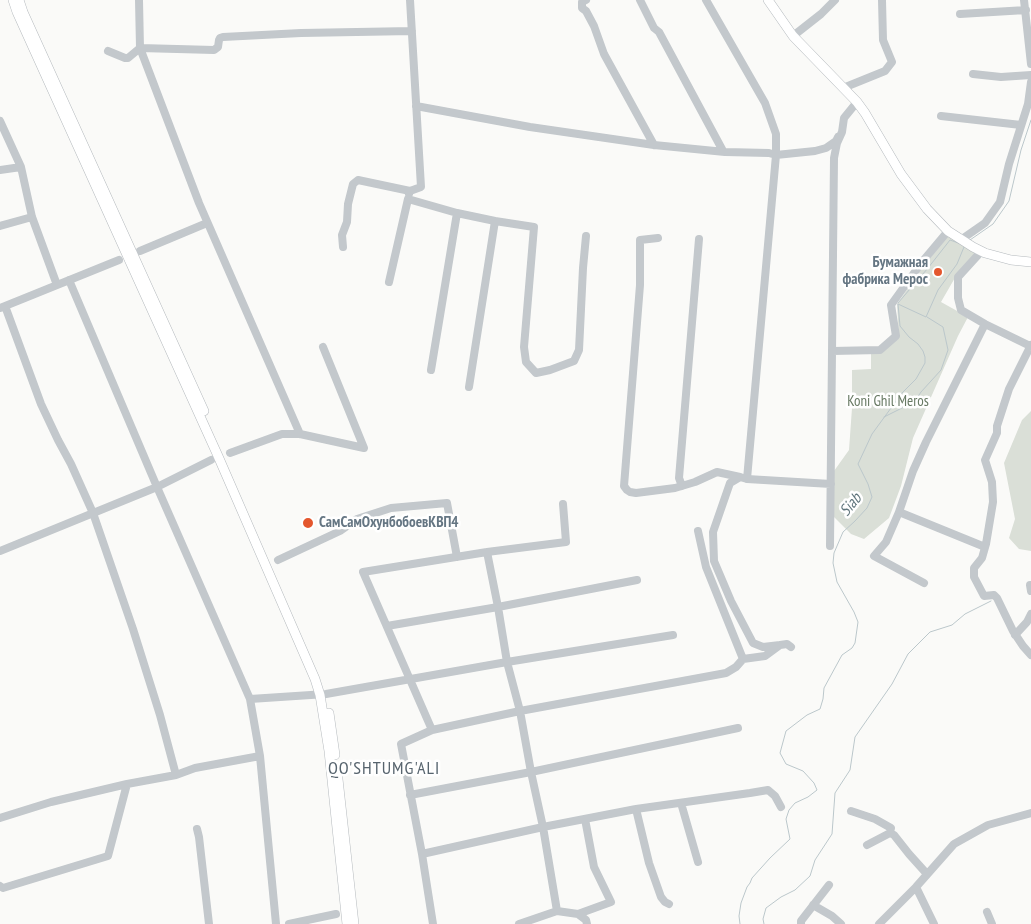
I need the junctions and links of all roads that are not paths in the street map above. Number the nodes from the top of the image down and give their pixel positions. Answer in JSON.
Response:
{"nodes":[{"id":1,"x":13,"y":0,"type":"edge"},
{"id":2,"x":19,"y":0,"type":"edge"},
{"id":3,"x":138,"y":0,"type":"edge"},
{"id":4,"x":410,"y":0,"type":"edge"},
{"id":5,"x":586,"y":0,"type":"edge"},
{"id":6,"x":640,"y":0,"type":"edge"},
{"id":7,"x":706,"y":0,"type":"edge"},
{"id":8,"x":768,"y":0,"type":"edge"},
{"id":9,"x":835,"y":0,"type":"edge"},
{"id":10,"x":882,"y":0,"type":"edge"},
{"id":11,"x":1024,"y":0,"type":"edge"},
{"id":12,"x":1028,"y":13,"type":"edge"},
{"id":13,"x":960,"y":14,"type":"dead end"},
{"id":14,"x":412,"y":31,"type":"junction"},
{"id":15,"x":793,"y":36,"type":"junction"},
{"id":16,"x":140,"y":48,"type":"junction"},
{"id":17,"x":108,"y":51,"type":"dead end"},
{"id":18,"x":1031,"y":64,"type":"edge"},
{"id":19,"x":973,"y":74,"type":"dead end"},
{"id":20,"x":1031,"y":75,"type":"edge"},
{"id":21,"x":1031,"y":82,"type":"edge"},
{"id":22,"x":843,"y":88,"type":"junction"},
{"id":23,"x":857,"y":102,"type":"junction"},
{"id":24,"x":416,"y":106,"type":"junction"},
{"id":25,"x":941,"y":116,"type":"dead end"},
{"id":26,"x":0,"y":123,"type":"edge"},
{"id":27,"x":1021,"y":125,"type":"junction"},
{"id":28,"x":842,"y":132,"type":"junction"},
{"id":29,"x":654,"y":146,"type":"junction"},
{"id":30,"x":723,"y":151,"type":"junction"},
{"id":31,"x":776,"y":155,"type":"junction"},
{"id":32,"x":21,"y":167,"type":"junction"},
{"id":33,"x":0,"y":170,"type":"edge"},
{"id":34,"x":409,"y":195,"type":"junction"},
{"id":35,"x":457,"y":213,"type":"junction"},
{"id":36,"x":32,"y":217,"type":"junction"},
{"id":37,"x":207,"y":222,"type":"junction"},
{"id":38,"x":495,"y":222,"type":"junction"},
{"id":39,"x":0,"y":226,"type":"edge"},
{"id":40,"x":948,"y":230,"type":"junction"},
{"id":41,"x":586,"y":236,"type":"dead end"},
{"id":42,"x":658,"y":238,"type":"dead end"},
{"id":43,"x":699,"y":239,"type":"dead end"},
{"id":44,"x":962,"y":239,"type":"junction"},
{"id":45,"x":343,"y":247,"type":"dead end"},
{"id":46,"x":976,"y":249,"type":"junction"},
{"id":47,"x":140,"y":251,"type":"dead end"},
{"id":48,"x":119,"y":260,"type":"dead end"},
{"id":49,"x":1031,"y":262,"type":"edge"},
{"id":50,"x":69,"y":280,"type":"junction"},
{"id":51,"x":389,"y":282,"type":"dead end"},
{"id":52,"x":57,"y":285,"type":"junction"},
{"id":53,"x":2,"y":307,"type":"edge"},
{"id":54,"x":986,"y":324,"type":"junction"},
{"id":55,"x":1031,"y":346,"type":"edge"},
{"id":56,"x":323,"y":347,"type":"dead end"},
{"id":57,"x":832,"y":351,"type":"junction"},
{"id":58,"x":431,"y":370,"type":"dead end"},
{"id":59,"x":469,"y":388,"type":"dead end"},
{"id":60,"x":300,"y":434,"type":"junction"},
{"id":61,"x":230,"y":453,"type":"dead end"},
{"id":62,"x":211,"y":460,"type":"dead end"},
{"id":63,"x":744,"y":478,"type":"junction"},
{"id":64,"x":831,"y":484,"type":"junction"},
{"id":65,"x":157,"y":486,"type":"junction"},
{"id":66,"x":682,"y":486,"type":"junction"},
{"id":67,"x":563,"y":504,"type":"dead end"},
{"id":68,"x":899,"y":512,"type":"junction"},
{"id":69,"x":92,"y":513,"type":"junction"},
{"id":70,"x":698,"y":531,"type":"dead end"},
{"id":71,"x":830,"y":546,"type":"dead end"},
{"id":72,"x":985,"y":547,"type":"junction"},
{"id":73,"x":0,"y":551,"type":"edge"},
{"id":74,"x":487,"y":552,"type":"junction"},
{"id":75,"x":457,"y":557,"type":"junction"},
{"id":76,"x":278,"y":560,"type":"dead end"},
{"id":77,"x":637,"y":580,"type":"dead end"},
{"id":78,"x":924,"y":583,"type":"dead end"},
{"id":79,"x":1031,"y":585,"type":"edge"},
{"id":80,"x":1031,"y":591,"type":"edge"},
{"id":81,"x":498,"y":607,"type":"junction"},
{"id":82,"x":1031,"y":614,"type":"edge"},
{"id":83,"x":387,"y":626,"type":"junction"},
{"id":84,"x":673,"y":635,"type":"dead end"},
{"id":85,"x":1016,"y":635,"type":"junction"},
{"id":86,"x":780,"y":644,"type":"junction"},
{"id":87,"x":791,"y":647,"type":"dead end"},
{"id":88,"x":1031,"y":655,"type":"edge"},
{"id":89,"x":743,"y":659,"type":"junction"},
{"id":90,"x":508,"y":662,"type":"junction"},
{"id":91,"x":410,"y":680,"type":"junction"},
{"id":92,"x":323,"y":695,"type":"junction"},
{"id":93,"x":250,"y":699,"type":"junction"},
{"id":94,"x":520,"y":711,"type":"junction"},
{"id":95,"x":738,"y":728,"type":"dead end"},
{"id":96,"x":432,"y":730,"type":"junction"},
{"id":97,"x":260,"y":756,"type":"junction"},
{"id":98,"x":531,"y":772,"type":"junction"},
{"id":99,"x":176,"y":774,"type":"junction"},
{"id":100,"x":127,"y":784,"type":"junction"},
{"id":101,"x":410,"y":795,"type":"junction"},
{"id":102,"x":681,"y":802,"type":"junction"},
{"id":103,"x":781,"y":807,"type":"dead end"},
{"id":104,"x":636,"y":809,"type":"junction"},
{"id":105,"x":851,"y":811,"type":"dead end"},
{"id":106,"x":1031,"y":813,"type":"edge"},
{"id":107,"x":0,"y":818,"type":"edge"},
{"id":108,"x":585,"y":819,"type":"junction"},
{"id":109,"x":544,"y":827,"type":"junction"},
{"id":110,"x":197,"y":829,"type":"dead end"},
{"id":111,"x":890,"y":833,"type":"junction"},
{"id":112,"x":867,"y":845,"type":"dead end"},
{"id":113,"x":422,"y":854,"type":"junction"},
{"id":114,"x":698,"y":862,"type":"dead end"},
{"id":115,"x":927,"y":874,"type":"junction"},
{"id":116,"x":829,"y":885,"type":"dead end"},
{"id":117,"x":0,"y":886,"type":"edge"},
{"id":118,"x":916,"y":887,"type":"junction"},
{"id":119,"x":669,"y":904,"type":"dead end"},
{"id":120,"x":813,"y":905,"type":"junction"},
{"id":121,"x":558,"y":910,"type":"junction"},
{"id":122,"x":986,"y":912,"type":"dead end"},
{"id":123,"x":336,"y":914,"type":"dead end"},
{"id":124,"x":578,"y":914,"type":"junction"},
{"id":125,"x":535,"y":922,"type":"edge"},
{"id":126,"x":209,"y":924,"type":"edge"},
{"id":127,"x":276,"y":924,"type":"edge"},
{"id":128,"x":289,"y":924,"type":"edge"},
{"id":129,"x":347,"y":924,"type":"edge"},
{"id":130,"x":354,"y":924,"type":"edge"},
{"id":131,"x":433,"y":924,"type":"edge"},
{"id":132,"x":519,"y":924,"type":"edge"},
{"id":133,"x":587,"y":924,"type":"edge"},
{"id":134,"x":801,"y":924,"type":"edge"},
{"id":135,"x":841,"y":924,"type":"edge"},
{"id":136,"x":879,"y":924,"type":"edge"},
{"id":137,"x":934,"y":924,"type":"edge"},
{"id":138,"x":992,"y":924,"type":"edge"}],
"edges":[{"from":1,"to":92,"type":"main road"},
{"from":2,"to":92,"type":"main road"},
{"from":3,"to":16,"type":"street"},
{"from":4,"to":14,"type":"street"},
{"from":5,"to":29,"type":"street"},
{"from":6,"to":30,"type":"street"},
{"from":7,"to":31,"type":"street"},
{"from":8,"to":15,"type":"main road"},
{"from":9,"to":15,"type":"street"},
{"from":10,"to":22,"type":"street"},
{"from":11,"to":12,"type":"street"},
{"from":12,"to":13,"type":"street"},
{"from":12,"to":18,"type":"street"},
{"from":14,"to":16,"type":"street"},
{"from":14,"to":24,"type":"street"},
{"from":15,"to":22,"type":"main road"},
{"from":16,"to":17,"type":"street"},
{"from":16,"to":37,"type":"street"},
{"from":19,"to":20,"type":"street"},
{"from":21,"to":27,"type":"street"},
{"from":22,"to":23,"type":"main road"},
{"from":23,"to":28,"type":"street"},
{"from":23,"to":40,"type":"main road"},
{"from":24,"to":29,"type":"street"},
{"from":24,"to":34,"type":"street"},
{"from":25,"to":27,"type":"street"},
{"from":26,"to":32,"type":"street"},
{"from":27,"to":44,"type":"street"},
{"from":28,"to":31,"type":"street"},
{"from":28,"to":57,"type":"street"},
{"from":29,"to":30,"type":"street"},
{"from":30,"to":31,"type":"street"},
{"from":31,"to":63,"type":"street"},
{"from":32,"to":33,"type":"street"},
{"from":32,"to":36,"type":"street"},
{"from":34,"to":35,"type":"street"},
{"from":34,"to":45,"type":"street"},
{"from":34,"to":51,"type":"street"},
{"from":35,"to":38,"type":"street"},
{"from":35,"to":58,"type":"street"},
{"from":36,"to":39,"type":"street"},
{"from":36,"to":52,"type":"street"},
{"from":37,"to":47,"type":"street"},
{"from":37,"to":60,"type":"street"},
{"from":38,"to":41,"type":"street"},
{"from":38,"to":59,"type":"street"},
{"from":40,"to":44,"type":"main road"},
{"from":40,"to":57,"type":"street"},
{"from":42,"to":66,"type":"street"},
{"from":43,"to":66,"type":"street"},
{"from":44,"to":46,"type":"main road"},
{"from":46,"to":49,"type":"main road"},
{"from":46,"to":54,"type":"street"},
{"from":48,"to":50,"type":"street"},
{"from":50,"to":52,"type":"street"},
{"from":50,"to":65,"type":"street"},
{"from":52,"to":53,"type":"street"},
{"from":53,"to":69,"type":"street"},
{"from":54,"to":55,"type":"street"},
{"from":54,"to":68,"type":"street"},
{"from":55,"to":72,"type":"street"},
{"from":56,"to":60,"type":"street"},
{"from":57,"to":64,"type":"street"},
{"from":60,"to":61,"type":"street"},
{"from":62,"to":65,"type":"street"},
{"from":63,"to":64,"type":"street"},
{"from":63,"to":66,"type":"street"},
{"from":63,"to":86,"type":"street"},
{"from":64,"to":71,"type":"street"},
{"from":65,"to":69,"type":"street"},
{"from":65,"to":93,"type":"street"},
{"from":67,"to":74,"type":"street"},
{"from":68,"to":72,"type":"street"},
{"from":68,"to":78,"type":"street"},
{"from":69,"to":73,"type":"street"},
{"from":69,"to":99,"type":"street"},
{"from":70,"to":89,"type":"street"},
{"from":72,"to":85,"type":"street"},
{"from":74,"to":75,"type":"street"},
{"from":74,"to":81,"type":"street"},
{"from":75,"to":76,"type":"street"},
{"from":75,"to":83,"type":"street"},
{"from":77,"to":81,"type":"street"},
{"from":79,"to":80,"type":"street"},
{"from":81,"to":83,"type":"street"},
{"from":81,"to":90,"type":"street"},
{"from":82,"to":85,"type":"street"},
{"from":83,"to":91,"type":"street"},
{"from":84,"to":90,"type":"street"},
{"from":85,"to":88,"type":"street"},
{"from":86,"to":87,"type":"street"},
{"from":86,"to":89,"type":"street"},
{"from":89,"to":94,"type":"street"},
{"from":90,"to":91,"type":"street"},
{"from":90,"to":94,"type":"street"},
{"from":91,"to":92,"type":"street"},
{"from":91,"to":96,"type":"street"},
{"from":92,"to":93,"type":"street"},
{"from":92,"to":129,"type":"main road"},
{"from":92,"to":130,"type":"main road"},
{"from":93,"to":97,"type":"street"},
{"from":94,"to":96,"type":"street"},
{"from":94,"to":98,"type":"street"},
{"from":95,"to":98,"type":"street"},
{"from":96,"to":101,"type":"street"},
{"from":97,"to":99,"type":"street"},
{"from":97,"to":127,"type":"street"},
{"from":98,"to":101,"type":"street"},
{"from":98,"to":109,"type":"street"},
{"from":99,"to":100,"type":"street"},
{"from":100,"to":107,"type":"street"},
{"from":100,"to":117,"type":"street"},
{"from":101,"to":113,"type":"street"},
{"from":102,"to":103,"type":"street"},
{"from":102,"to":104,"type":"street"},
{"from":102,"to":114,"type":"street"},
{"from":104,"to":108,"type":"street"},
{"from":104,"to":119,"type":"street"},
{"from":105,"to":111,"type":"street"},
{"from":106,"to":115,"type":"street"},
{"from":108,"to":109,"type":"street"},
{"from":108,"to":124,"type":"street"},
{"from":109,"to":113,"type":"street"},
{"from":109,"to":121,"type":"street"},
{"from":110,"to":126,"type":"street"},
{"from":111,"to":112,"type":"street"},
{"from":111,"to":115,"type":"street"},
{"from":113,"to":131,"type":"street"},
{"from":115,"to":118,"type":"street"},
{"from":116,"to":120,"type":"street"},
{"from":118,"to":136,"type":"street"},
{"from":118,"to":137,"type":"street"},
{"from":120,"to":134,"type":"street"},
{"from":120,"to":135,"type":"street"},
{"from":121,"to":124,"type":"street"},
{"from":121,"to":125,"type":"street"},
{"from":122,"to":138,"type":"street"},
{"from":123,"to":128,"type":"street"},
{"from":124,"to":133,"type":"street"},
{"from":125,"to":132,"type":"street"}]}
